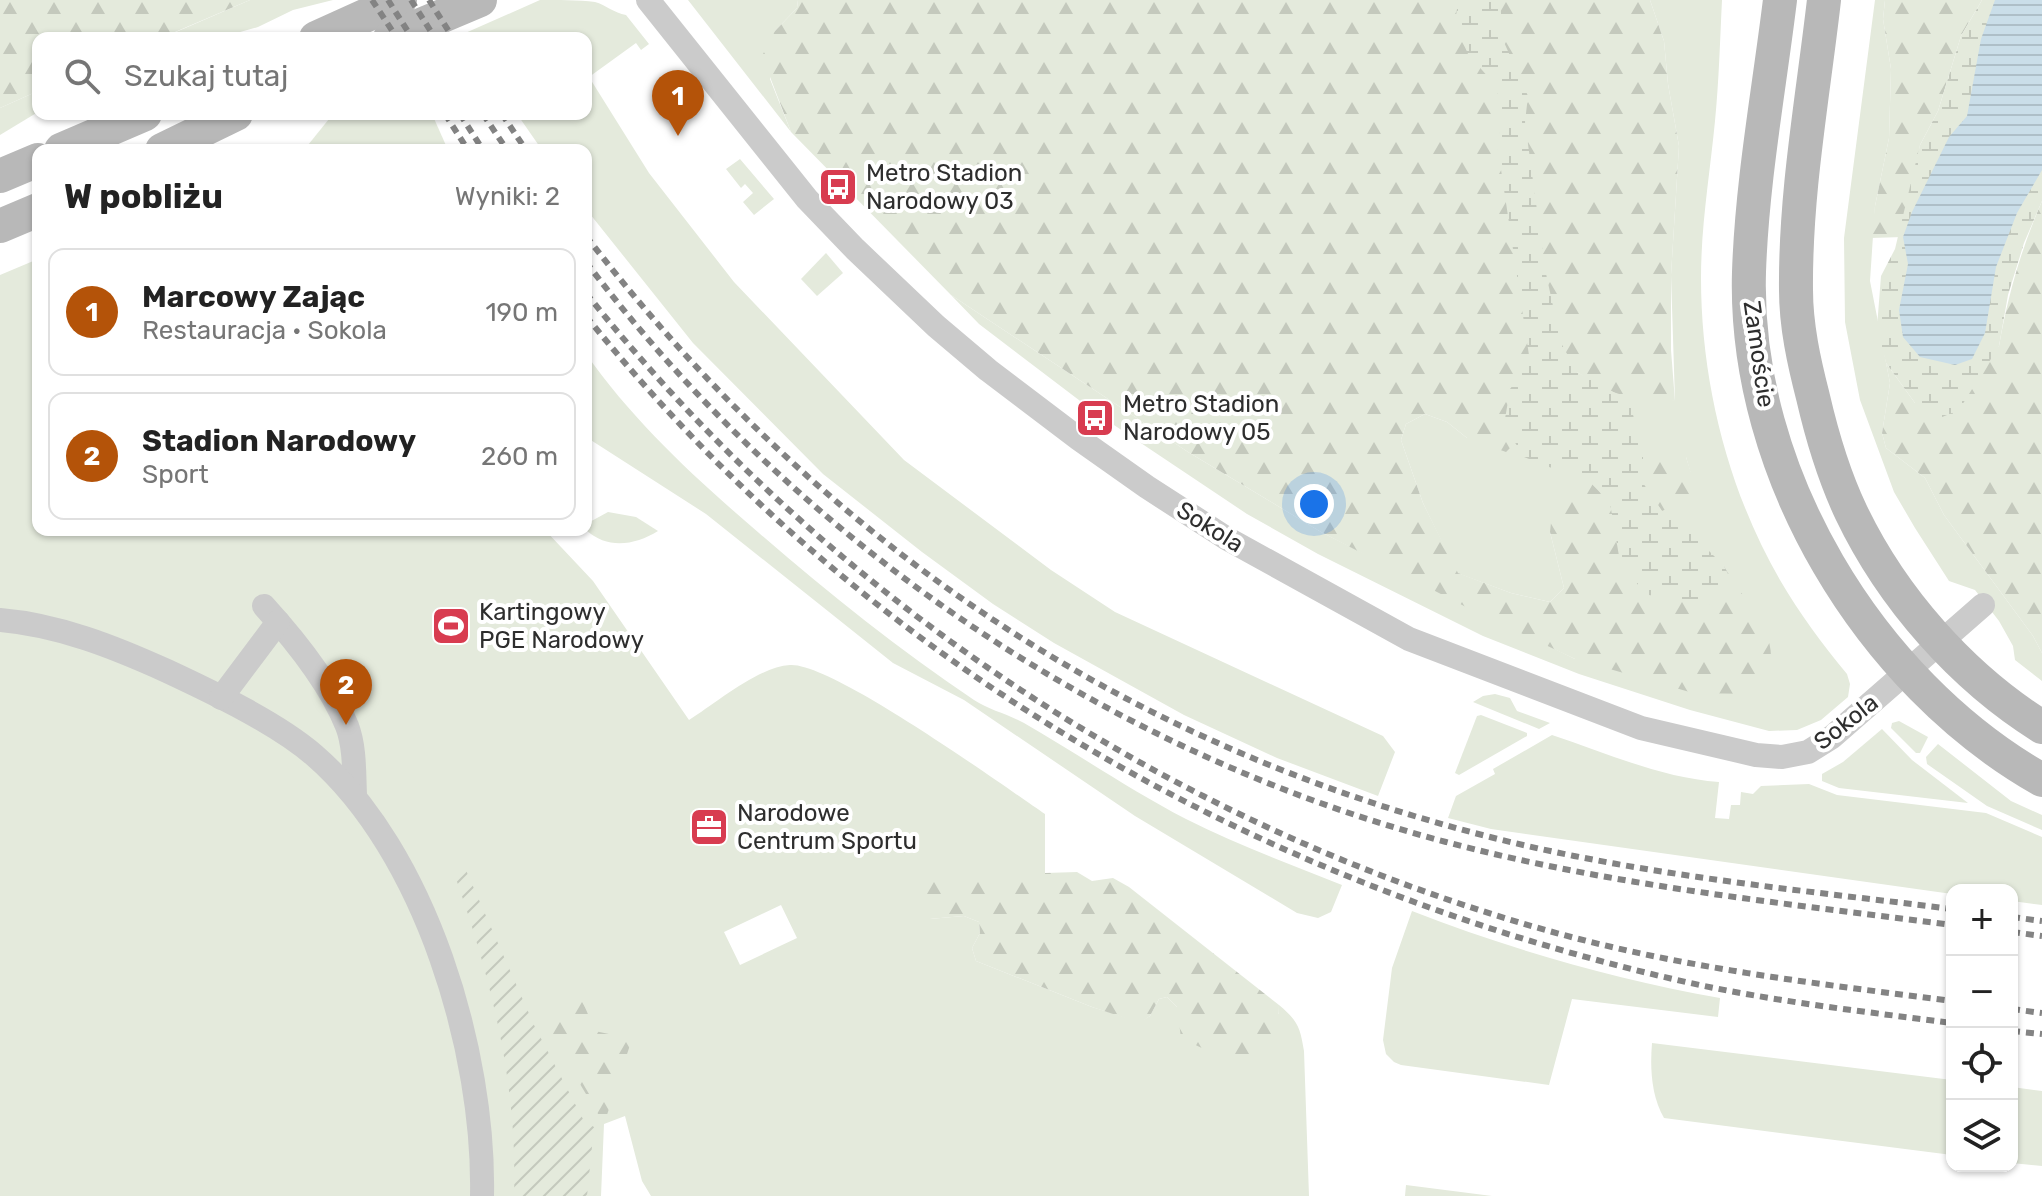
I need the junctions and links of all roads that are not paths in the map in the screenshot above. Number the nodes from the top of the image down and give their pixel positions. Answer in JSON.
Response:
{"nodes":[{"id":1,"x":400,"y":0,"type":"edge"},
{"id":2,"x":480,"y":0,"type":"edge"},
{"id":3,"x":648,"y":0,"type":"edge"},
{"id":4,"x":1780,"y":0,"type":"edge"},
{"id":5,"x":1824,"y":0,"type":"edge"},
{"id":6,"x":329,"y":32,"type":"edge"},
{"id":7,"x":404,"y":32,"type":"edge"},
{"id":8,"x":131,"y":120,"type":"edge"},
{"id":9,"x":224,"y":120,"type":"edge"},
{"id":10,"x":75,"y":144,"type":"edge"},
{"id":11,"x":174,"y":144,"type":"edge"},
{"id":12,"x":32,"y":163,"type":"edge"},
{"id":13,"x":0,"y":176,"type":"edge"},
{"id":14,"x":32,"y":213,"type":"edge"},
{"id":15,"x":0,"y":226,"type":"edge"},
{"id":16,"x":1983,"y":605,"type":"dead end"},
{"id":17,"x":0,"y":620,"type":"edge"},
{"id":18,"x":1940,"y":641,"type":"junction"},
{"id":19,"x":1907,"y":671,"type":"junction"},
{"id":20,"x":221,"y":698,"type":"junction"},
{"id":21,"x":2042,"y":727,"type":"edge"},
{"id":22,"x":2042,"y":780,"type":"edge"},
{"id":23,"x":355,"y":795,"type":"junction"},
{"id":24,"x":482,"y":1196,"type":"edge"}],
"edges":[{"from":1,"to":6,"type":"street"},
{"from":2,"to":7,"type":"street"},
{"from":3,"to":19,"type":"street","name":"Sokola"},
{"from":4,"to":19,"type":"street","name":"Zamoście"},
{"from":5,"to":18,"type":"street","name":"Zamoście"},
{"from":8,"to":10,"type":"street"},
{"from":9,"to":11,"type":"street"},
{"from":12,"to":13,"type":"street"},
{"from":14,"to":15,"type":"street"},
{"from":16,"to":18,"type":"street","name":"Sokola"},
{"from":17,"to":20,"type":"street"},
{"from":18,"to":19,"type":"street","name":"Sokola"},
{"from":18,"to":21,"type":"street"},
{"from":19,"to":22,"type":"street"},
{"from":20,"to":23,"type":"street"},
{"from":20,"to":23,"type":"street"},
{"from":23,"to":24,"type":"street"}]}
